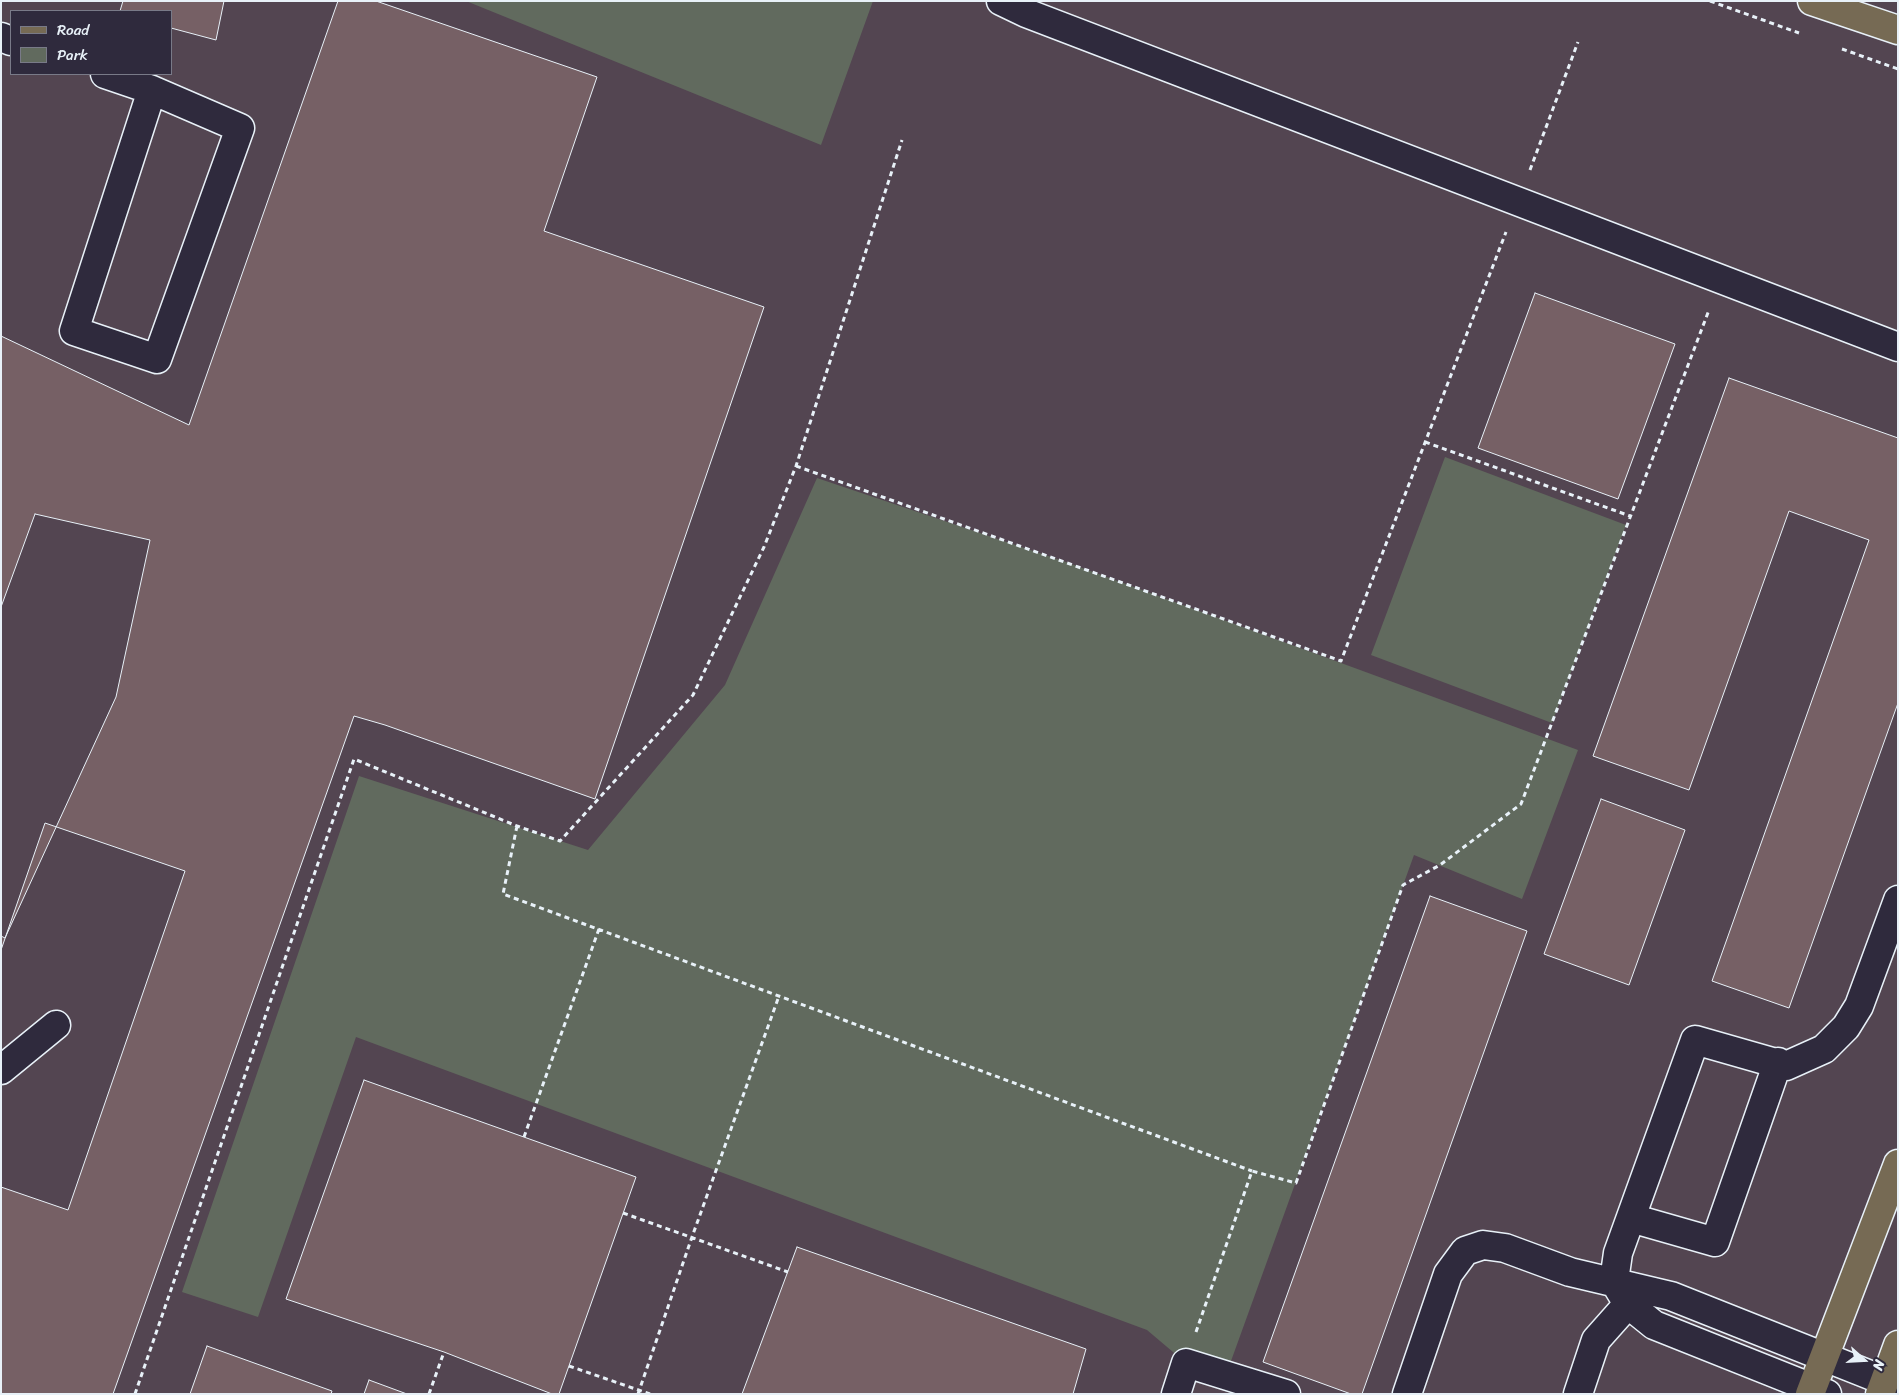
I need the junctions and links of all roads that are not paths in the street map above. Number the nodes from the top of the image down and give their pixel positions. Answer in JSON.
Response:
{"nodes":[{"id":1,"x":1001,"y":1,"type":"edge"},
{"id":2,"x":1812,"y":1,"type":"edge"},
{"id":3,"x":1898,"y":30,"type":"edge"},
{"id":4,"x":107,"y":75,"type":"edge"},
{"id":5,"x":152,"y":90,"type":"junction"},
{"id":6,"x":1898,"y":347,"type":"edge"},
{"id":7,"x":1898,"y":900,"type":"edge"},
{"id":8,"x":56,"y":1025,"type":"dead end"},
{"id":9,"x":1778,"y":1062,"type":"junction"},
{"id":10,"x":1,"y":1070,"type":"edge"},
{"id":11,"x":1898,"y":1164,"type":"edge"},
{"id":12,"x":1631,"y":1218,"type":"junction"},
{"id":13,"x":1621,"y":1292,"type":"junction"},
{"id":14,"x":1898,"y":1345,"type":"edge"},
{"id":15,"x":1823,"y":1356,"type":"junction"},
{"id":16,"x":1258,"y":1389,"type":"edge"},
{"id":17,"x":1887,"y":1390,"type":"edge"},
{"id":18,"x":1816,"y":1392,"type":"edge"},
{"id":19,"x":1176,"y":1394,"type":"edge"},
{"id":20,"x":1286,"y":1394,"type":"edge"},
{"id":21,"x":1407,"y":1394,"type":"edge"},
{"id":22,"x":1578,"y":1394,"type":"edge"}],
"edges":[{"from":1,"to":6,"type":"lane"},
{"from":2,"to":3,"type":"main road"},
{"from":4,"to":5,"type":"lane"},
{"from":5,"to":5,"type":"lane"},
{"from":7,"to":9,"type":"lane"},
{"from":8,"to":10,"type":"lane"},
{"from":9,"to":12,"type":"lane"},
{"from":9,"to":12,"type":"lane"},
{"from":11,"to":15,"type":"main road"},
{"from":12,"to":13,"type":"lane"},
{"from":13,"to":15,"type":"lane"},
{"from":13,"to":18,"type":"lane"},
{"from":13,"to":21,"type":"lane"},
{"from":13,"to":22,"type":"lane"},
{"from":14,"to":17,"type":"main road"},
{"from":15,"to":17,"type":"lane"},
{"from":15,"to":18,"type":"main road"},
{"from":16,"to":19,"type":"lane"},
{"from":16,"to":20,"type":"lane"}]}
